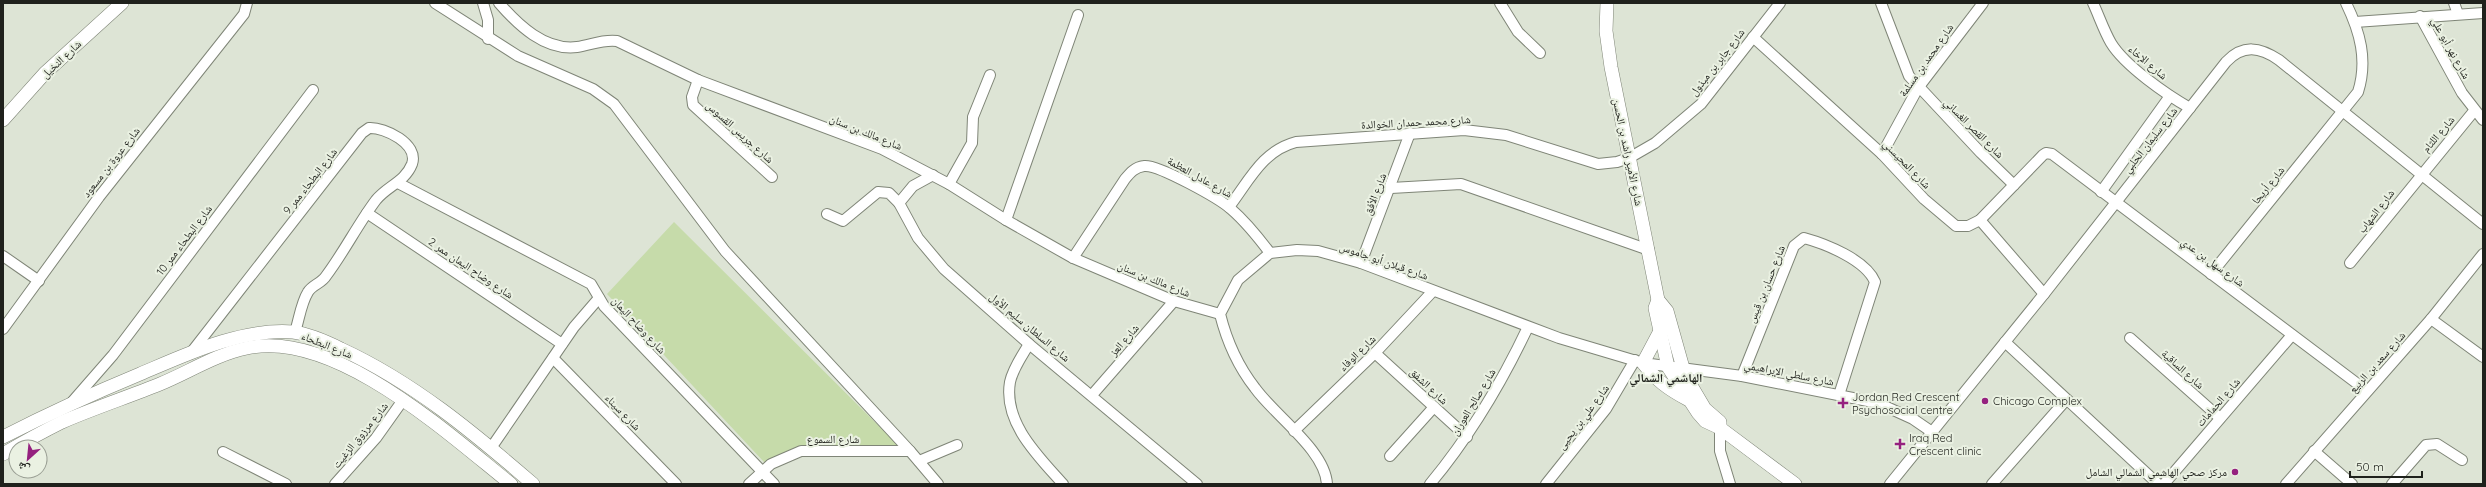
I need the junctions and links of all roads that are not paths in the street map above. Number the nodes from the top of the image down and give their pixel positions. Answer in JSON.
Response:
{"nodes":[{"id":1,"x":122,"y":3,"type":"edge"},
{"id":2,"x":247,"y":3,"type":"edge"},
{"id":3,"x":435,"y":3,"type":"edge"},
{"id":4,"x":483,"y":3,"type":"edge"},
{"id":5,"x":499,"y":3,"type":"edge"},
{"id":6,"x":1500,"y":3,"type":"edge"},
{"id":7,"x":1606,"y":3,"type":"edge"},
{"id":8,"x":1780,"y":3,"type":"edge"},
{"id":9,"x":1881,"y":3,"type":"edge"},
{"id":10,"x":1983,"y":3,"type":"edge"},
{"id":11,"x":2093,"y":3,"type":"edge"},
{"id":12,"x":2346,"y":3,"type":"edge"},
{"id":13,"x":2454,"y":3,"type":"edge"},
{"id":14,"x":2483,"y":13,"type":"edge"},
{"id":15,"x":2458,"y":14,"type":"junction"},
{"id":16,"x":1078,"y":16,"type":"dead end"},
{"id":17,"x":2420,"y":16,"type":"junction"},
{"id":18,"x":2355,"y":22,"type":"junction"},
{"id":19,"x":1753,"y":37,"type":"junction"},
{"id":20,"x":488,"y":39,"type":"junction"},
{"id":21,"x":1540,"y":52,"type":"dead end"},
{"id":22,"x":990,"y":76,"type":"dead end"},
{"id":23,"x":698,"y":80,"type":"junction"},
{"id":24,"x":1918,"y":88,"type":"junction"},
{"id":25,"x":313,"y":90,"type":"dead end"},
{"id":26,"x":2170,"y":96,"type":"junction"},
{"id":27,"x":2190,"y":108,"type":"junction"},
{"id":28,"x":2344,"y":111,"type":"junction"},
{"id":29,"x":2474,"y":111,"type":"junction"},
{"id":30,"x":3,"y":120,"type":"edge"},
{"id":31,"x":2483,"y":120,"type":"edge"},
{"id":32,"x":1410,"y":133,"type":"junction"},
{"id":33,"x":2046,"y":153,"type":"joint"},
{"id":34,"x":1882,"y":154,"type":"junction"},
{"id":35,"x":1629,"y":158,"type":"junction"},
{"id":36,"x":2421,"y":173,"type":"junction"},
{"id":37,"x":933,"y":175,"type":"junction"},
{"id":38,"x":772,"y":177,"type":"dead end"},
{"id":39,"x":398,"y":183,"type":"junction"},
{"id":40,"x":949,"y":184,"type":"junction"},
{"id":41,"x":2014,"y":184,"type":"junction"},
{"id":42,"x":1391,"y":188,"type":"junction"},
{"id":43,"x":2101,"y":192,"type":"junction"},
{"id":44,"x":899,"y":203,"type":"junction"},
{"id":45,"x":2116,"y":203,"type":"junction"},
{"id":46,"x":1229,"y":208,"type":"junction"},
{"id":47,"x":367,"y":213,"type":"junction"},
{"id":48,"x":827,"y":214,"type":"dead end"},
{"id":49,"x":1006,"y":220,"type":"junction"},
{"id":50,"x":1980,"y":220,"type":"junction"},
{"id":51,"x":2483,"y":224,"type":"edge"},
{"id":52,"x":1649,"y":250,"type":"junction"},
{"id":53,"x":1270,"y":253,"type":"junction"},
{"id":54,"x":2483,"y":254,"type":"edge"},
{"id":55,"x":3,"y":256,"type":"edge"},
{"id":56,"x":1073,"y":258,"type":"junction"},
{"id":57,"x":1361,"y":263,"type":"junction"},
{"id":58,"x":2350,"y":263,"type":"dead end"},
{"id":59,"x":2212,"y":274,"type":"junction"},
{"id":60,"x":39,"y":281,"type":"junction"},
{"id":61,"x":1433,"y":291,"type":"junction"},
{"id":62,"x":2044,"y":294,"type":"junction"},
{"id":63,"x":599,"y":298,"type":"junction"},
{"id":64,"x":1658,"y":300,"type":"junction"},
{"id":65,"x":1174,"y":301,"type":"junction"},
{"id":66,"x":1220,"y":314,"type":"junction"},
{"id":67,"x":2431,"y":319,"type":"junction"},
{"id":68,"x":1528,"y":327,"type":"junction"},
{"id":69,"x":3,"y":329,"type":"edge"},
{"id":70,"x":1660,"y":331,"type":"junction"},
{"id":71,"x":295,"y":332,"type":"junction"},
{"id":72,"x":2292,"y":335,"type":"junction"},
{"id":73,"x":2130,"y":338,"type":"dead end"},
{"id":74,"x":2005,"y":342,"type":"junction"},
{"id":75,"x":562,"y":344,"type":"junction"},
{"id":76,"x":1029,"y":344,"type":"junction"},
{"id":77,"x":1375,"y":353,"type":"junction"},
{"id":78,"x":190,"y":354,"type":"junction"},
{"id":79,"x":2483,"y":357,"type":"edge"},
{"id":80,"x":553,"y":358,"type":"junction"},
{"id":81,"x":1639,"y":362,"type":"junction"},
{"id":82,"x":1668,"y":366,"type":"junction"},
{"id":83,"x":1683,"y":368,"type":"junction"},
{"id":84,"x":1742,"y":376,"type":"junction"},
{"id":85,"x":404,"y":384,"type":"junction"},
{"id":86,"x":2366,"y":391,"type":"junction"},
{"id":87,"x":1092,"y":395,"type":"junction"},
{"id":88,"x":1839,"y":395,"type":"junction"},
{"id":89,"x":400,"y":398,"type":"junction"},
{"id":90,"x":1688,"y":400,"type":"junction"},
{"id":91,"x":2066,"y":400,"type":"junction"},
{"id":92,"x":72,"y":402,"type":"junction"},
{"id":93,"x":1434,"y":407,"type":"junction"},
{"id":94,"x":2220,"y":418,"type":"junction"},
{"id":95,"x":1720,"y":428,"type":"junction"},
{"id":96,"x":1294,"y":431,"type":"junction"},
{"id":97,"x":1932,"y":432,"type":"junction"},
{"id":98,"x":3,"y":437,"type":"edge"},
{"id":99,"x":1467,"y":437,"type":"junction"},
{"id":100,"x":957,"y":445,"type":"dead end"},
{"id":101,"x":491,"y":448,"type":"junction"},
{"id":102,"x":910,"y":450,"type":"junction"},
{"id":103,"x":2314,"y":451,"type":"junction"},
{"id":104,"x":223,"y":452,"type":"dead end"},
{"id":105,"x":3,"y":454,"type":"edge"},
{"id":106,"x":1390,"y":456,"type":"dead end"},
{"id":107,"x":2462,"y":460,"type":"dead end"},
{"id":108,"x":919,"y":461,"type":"junction"},
{"id":109,"x":762,"y":472,"type":"junction"},
{"id":110,"x":1548,"y":483,"type":"edge"},
{"id":111,"x":286,"y":484,"type":"edge"},
{"id":112,"x":335,"y":484,"type":"edge"},
{"id":113,"x":511,"y":484,"type":"edge"},
{"id":114,"x":534,"y":484,"type":"edge"},
{"id":115,"x":676,"y":484,"type":"edge"},
{"id":116,"x":749,"y":484,"type":"edge"},
{"id":117,"x":774,"y":484,"type":"edge"},
{"id":118,"x":938,"y":484,"type":"edge"},
{"id":119,"x":1063,"y":484,"type":"edge"},
{"id":120,"x":1197,"y":484,"type":"edge"},
{"id":121,"x":1326,"y":484,"type":"edge"},
{"id":122,"x":1430,"y":484,"type":"edge"},
{"id":123,"x":1730,"y":484,"type":"edge"},
{"id":124,"x":1795,"y":484,"type":"edge"},
{"id":125,"x":1890,"y":484,"type":"edge"},
{"id":126,"x":1992,"y":484,"type":"edge"},
{"id":127,"x":2158,"y":484,"type":"edge"},
{"id":128,"x":2164,"y":484,"type":"edge"},
{"id":129,"x":2286,"y":484,"type":"edge"},
{"id":130,"x":2352,"y":484,"type":"edge"},
{"id":131,"x":2392,"y":484,"type":"edge"}],
"edges":[{"from":1,"to":30,"type":"street","name":"شارع النخيل"},
{"from":2,"to":60,"type":"street","name":"شارع عروة بن مسعود"},
{"from":3,"to":20,"type":"street"},
{"from":4,"to":20,"type":"street"},
{"from":5,"to":23,"type":"street","name":"شارع مالك بن سنان"},
{"from":6,"to":21,"type":"street"},
{"from":7,"to":35,"type":"street","name":"شارع الأمير راشد بن الحسن"},
{"from":8,"to":19,"type":"street","name":"شارع جابر بن مبذول"},
{"from":9,"to":24,"type":"street","name":"شارع القصر الغساني"},
{"from":10,"to":24,"type":"street","name":"شارع محمد بن مسلمة"},
{"from":11,"to":26,"type":"street","name":"شارع الإخاء"},
{"from":12,"to":18,"type":"street"},
{"from":13,"to":15,"type":"street"},
{"from":14,"to":15,"type":"street"},
{"from":15,"to":17,"type":"street"},
{"from":16,"to":49,"type":"street"},
{"from":17,"to":18,"type":"street"},
{"from":17,"to":29,"type":"street","name":"شارع نهر أبو علي"},
{"from":18,"to":28,"type":"street"},
{"from":19,"to":34,"type":"street","name":"شارع المحيسني"},
{"from":19,"to":35,"type":"street","name":"شارع جابر بن مبذول"},
{"from":20,"to":102,"type":"street"},
{"from":22,"to":40,"type":"street"},
{"from":23,"to":37,"type":"street","name":"شارع مالك بن سنان"},
{"from":23,"to":38,"type":"street","name":"شارع جريس القسوس"},
{"from":24,"to":34,"type":"street","name":"شارع محمد بن مسلمة"},
{"from":24,"to":41,"type":"street","name":"شارع القصر الغساني"},
{"from":25,"to":92,"type":"street","name":"شارع البطحاء ممر 10"},
{"from":26,"to":27,"type":"street","name":"شارع الإخاء"},
{"from":26,"to":43,"type":"street"},
{"from":27,"to":28,"type":"street","name":"شارع سليمان الحلبي"},
{"from":27,"to":45,"type":"street","name":"شارع سليمان الحلبي"},
{"from":28,"to":36,"type":"street","name":"شارع سليمان الحلبي"},
{"from":28,"to":59,"type":"street","name":"شارع أريحا"},
{"from":29,"to":31,"type":"street","name":"شارع نهر أبو علي"},
{"from":29,"to":36,"type":"street","name":"شارع اللثام"},
{"from":32,"to":35,"type":"street","name":"شارع محمد حمدان الخوالدة"},
{"from":32,"to":42,"type":"street","name":"شارع الأفق"},
{"from":32,"to":46,"type":"street","name":"شارع محمد حمدان الخوالدة"},
{"from":33,"to":41,"type":"street","name":"شارع المحيسني"},
{"from":33,"to":43,"type":"street","name":"شارع سهل بن عدي"},
{"from":34,"to":50,"type":"street","name":"شارع المحيسني"},
{"from":35,"to":52,"type":"street","name":"شارع الأمير راشد بن الحسن"},
{"from":36,"to":51,"type":"street","name":"شارع سليمان الحلبي"},
{"from":36,"to":58,"type":"street","name":"شارع الشهاب"},
{"from":37,"to":40,"type":"street","name":"شارع مالك بن سنان"},
{"from":37,"to":44,"type":"street"},
{"from":39,"to":47,"type":"street","name":"شارع البطحاء ممر 9"},
{"from":39,"to":63,"type":"street"},
{"from":39,"to":78,"type":"street","name":"شارع البطحاء ممر 9"},
{"from":40,"to":49,"type":"street","name":"شارع مالك بن سنان"},
{"from":41,"to":50,"type":"street","name":"شارع المحيسني"},
{"from":42,"to":52,"type":"street"},
{"from":42,"to":57,"type":"street","name":"شارع الأفق"},
{"from":43,"to":45,"type":"street","name":"شارع سهل بن عدي"},
{"from":44,"to":48,"type":"street"},
{"from":44,"to":76,"type":"street","name":"شارع السلطان سليم الأول"},
{"from":45,"to":59,"type":"street","name":"شارع سهل بن عدي"},
{"from":45,"to":62,"type":"street","name":"شارع سليمان الحلبي"},
{"from":46,"to":53,"type":"street","name":"شارع عادل العظمة"},
{"from":46,"to":56,"type":"street","name":"شارع عادل العظمة"},
{"from":47,"to":71,"type":"street","name":"شارع البطحاء ممر 9"},
{"from":47,"to":75,"type":"street","name":"شارع وضاح اليمان ممر 2"},
{"from":49,"to":56,"type":"street","name":"شارع مالك بن سنان"},
{"from":50,"to":62,"type":"street"},
{"from":52,"to":64,"type":"street","name":"شارع الأمير راشد بن الحسن"},
{"from":53,"to":57,"type":"street","name":"شارع قبلان أبو جاموس"},
{"from":53,"to":66,"type":"street"},
{"from":54,"to":67,"type":"street","name":"شارع سعد بن الربيع"},
{"from":55,"to":60,"type":"street"},
{"from":56,"to":65,"type":"street","name":"شارع مالك بن سنان"},
{"from":57,"to":61,"type":"street","name":"شارع قبلان أبو جاموس"},
{"from":59,"to":72,"type":"street","name":"شارع سهل بن عدي"},
{"from":60,"to":69,"type":"street","name":"شارع عروة بن مسعود"},
{"from":61,"to":68,"type":"street","name":"شارع قبلان أبو جاموس"},
{"from":61,"to":77,"type":"street","name":"شارع الوفاء"},
{"from":62,"to":74,"type":"street","name":"شارع سليمان الحلبي"},
{"from":63,"to":75,"type":"street","name":"شارع وضاح اليمان"},
{"from":63,"to":109,"type":"street","name":"شارع وضاح اليمان"},
{"from":64,"to":70,"type":"street","name":"شارع الأمير راشد بن الحسن"},
{"from":64,"to":83,"type":"street","name":"شارع الأمير راشد بن الحسن"},
{"from":65,"to":66,"type":"street","name":"شارع مالك بن سنان"},
{"from":65,"to":87,"type":"street","name":"شارع العز"},
{"from":66,"to":96,"type":"street"},
{"from":67,"to":79,"type":"street"},
{"from":67,"to":86,"type":"street","name":"شارع سعد بن الربيع"},
{"from":68,"to":81,"type":"street","name":"شارع قبلان أبو جاموس"},
{"from":68,"to":99,"type":"street","name":"شارع صالح العوران"},
{"from":70,"to":81,"type":"street"},
{"from":70,"to":82,"type":"street","name":"شارع الأمير راشد بن الحسن"},
{"from":71,"to":78,"type":"street","name":"شارع البطحاء"},
{"from":71,"to":85,"type":"street","name":"شارع البطحاء"},
{"from":72,"to":86,"type":"street","name":"شارع سهل بن عدي"},
{"from":72,"to":94,"type":"street","name":"شارع الحمامات"},
{"from":73,"to":94,"type":"street","name":"شارع الساقية"},
{"from":74,"to":91,"type":"street"},
{"from":74,"to":97,"type":"street","name":"شارع سليمان الحلبي"},
{"from":75,"to":80,"type":"street","name":"شارع وضاح اليمان"},
{"from":76,"to":87,"type":"street","name":"شارع السلطان سليم الأول"},
{"from":76,"to":119,"type":"street"},
{"from":77,"to":93,"type":"street","name":"شارع الشفق"},
{"from":77,"to":96,"type":"street","name":"شارع الوفاء"},
{"from":78,"to":92,"type":"street","name":"شارع البطحاء"},
{"from":80,"to":101,"type":"street","name":"شارع وضاح اليمان"},
{"from":80,"to":115,"type":"street","name":"شارع سيناء"},
{"from":81,"to":82,"type":"street","name":"شارع قبلان أبو جاموس"},
{"from":81,"to":90,"type":"street"},
{"from":81,"to":110,"type":"street","name":"شارع علي بن يحيى"},
{"from":82,"to":83,"type":"street","name":"شارع سلطي الإبراهيمي"},
{"from":82,"to":90,"type":"street","name":"شارع الأمير راشد بن الحسن"},
{"from":83,"to":84,"type":"street","name":"شارع سلطي الإبراهيمي"},
{"from":83,"to":95,"type":"street","name":"شارع الأمير راشد بن الحسن"},
{"from":84,"to":88,"type":"street","name":"شارع سلطي الإبراهيمي"},
{"from":84,"to":88,"type":"street","name":"شارع حسان بن قيس"},
{"from":85,"to":89,"type":"street"},
{"from":85,"to":101,"type":"street","name":"شارع البطحاء"},
{"from":86,"to":103,"type":"street","name":"شارع سعد بن الربيع"},
{"from":87,"to":120,"type":"street","name":"شارع السلطان سليم الأول"},
{"from":88,"to":97,"type":"street","name":"شارع سلطي الإبراهيمي"},
{"from":89,"to":105,"type":"street","name":"شارع البطحاء"},
{"from":89,"to":112,"type":"street","name":"شارع مرزوق الزغيت"},
{"from":89,"to":113,"type":"street","name":"شارع البطحاء"},
{"from":90,"to":95,"type":"street","name":"شارع الأمير راشد بن الحسن"},
{"from":91,"to":126,"type":"street"},
{"from":91,"to":127,"type":"street"},
{"from":92,"to":98,"type":"street","name":"شارع البطحاء"},
{"from":93,"to":99,"type":"street","name":"شارع الشفق"},
{"from":93,"to":106,"type":"street"},
{"from":94,"to":128,"type":"street","name":"شارع الحمامات"},
{"from":95,"to":123,"type":"street"},
{"from":95,"to":124,"type":"street","name":"شارع الأمير راشد بن الحسن"},
{"from":96,"to":121,"type":"street"},
{"from":97,"to":125,"type":"street","name":"شارع سليمان الحلبي"},
{"from":99,"to":122,"type":"street","name":"شارع صالح العوران"},
{"from":100,"to":108,"type":"street"},
{"from":101,"to":114,"type":"street","name":"شارع البطحاء"},
{"from":102,"to":108,"type":"street"},
{"from":102,"to":109,"type":"street","name":"شارع السموع"},
{"from":103,"to":129,"type":"street","name":"شارع سعد بن الربيع"},
{"from":103,"to":130,"type":"street"},
{"from":104,"to":111,"type":"street"},
{"from":107,"to":131,"type":"street"},
{"from":108,"to":118,"type":"street"},
{"from":109,"to":116,"type":"street","name":"شارع السموع"},
{"from":109,"to":117,"type":"street","name":"شارع وضاح اليمان"}]}
